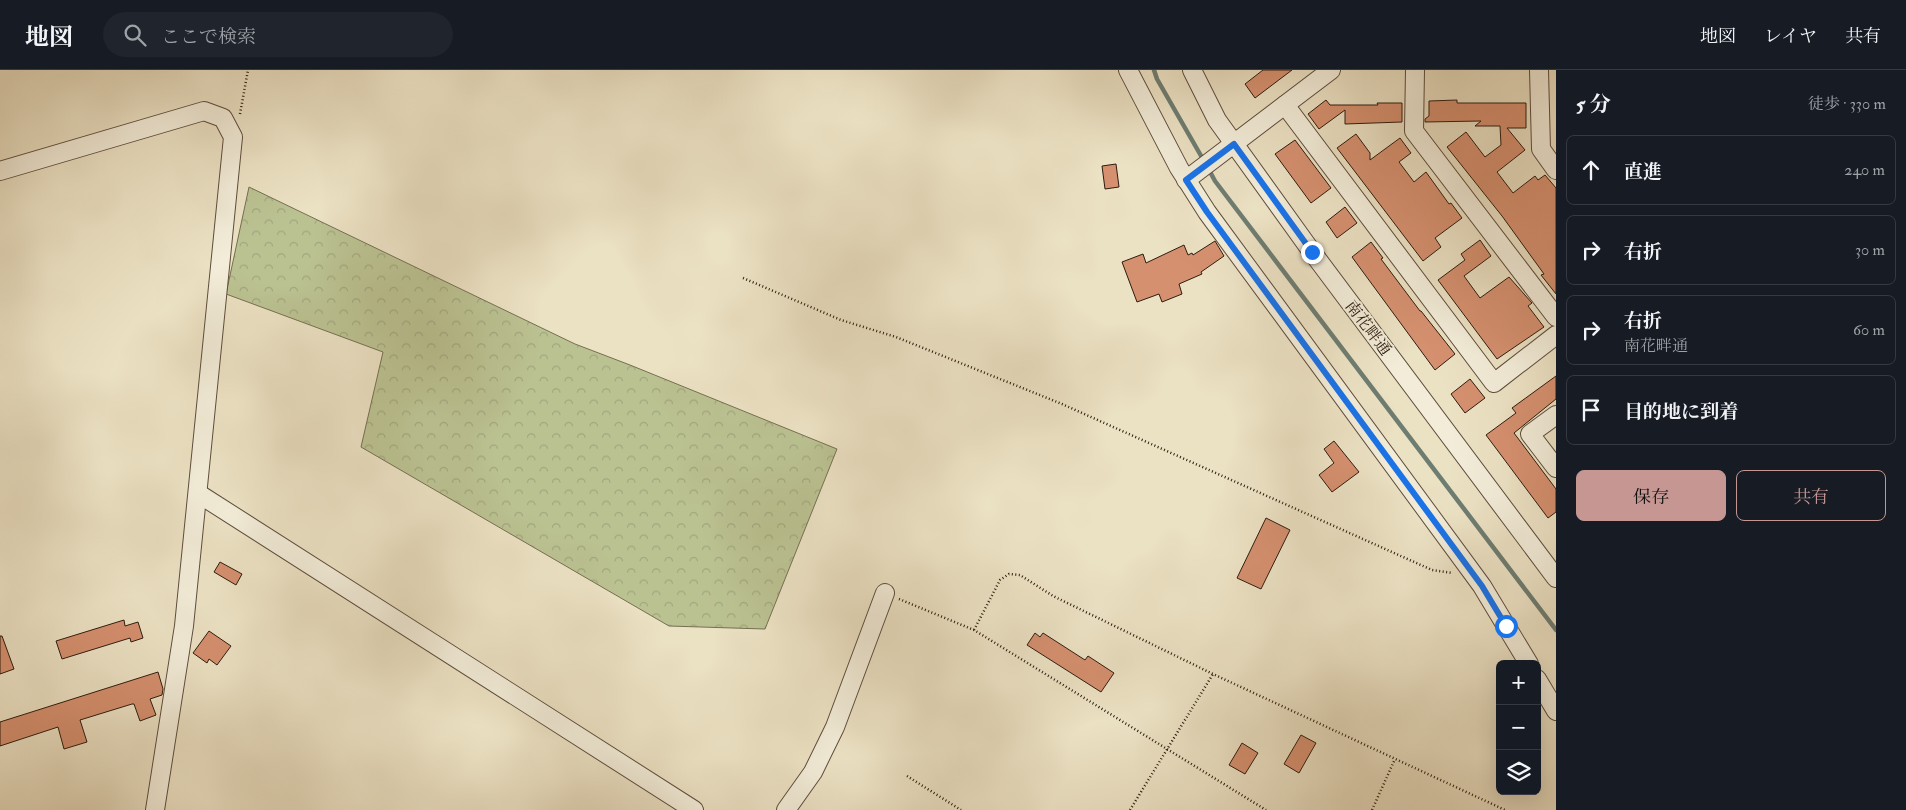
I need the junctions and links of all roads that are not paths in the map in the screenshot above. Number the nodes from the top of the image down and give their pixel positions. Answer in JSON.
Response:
{"nodes":[{"id":1,"x":1128,"y":70,"type":"edge"},
{"id":2,"x":1192,"y":70,"type":"edge"},
{"id":3,"x":1331,"y":70,"type":"edge"},
{"id":4,"x":1416,"y":70,"type":"edge"},
{"id":5,"x":1539,"y":70,"type":"edge"},
{"id":6,"x":1285,"y":105,"type":"junction"},
{"id":7,"x":1234,"y":144,"type":"junction"},
{"id":8,"x":1556,"y":170,"type":"edge"},
{"id":9,"x":0,"y":172,"type":"edge"},
{"id":10,"x":1192,"y":175,"type":"junction"},
{"id":11,"x":1556,"y":317,"type":"edge"},
{"id":12,"x":1556,"y":335,"type":"edge"},
{"id":13,"x":1556,"y":415,"type":"edge"},
{"id":14,"x":1556,"y":468,"type":"edge"},
{"id":15,"x":199,"y":494,"type":"junction"},
{"id":16,"x":1556,"y":578,"type":"edge"},
{"id":17,"x":885,"y":593,"type":"road end"},
{"id":18,"x":1526,"y":660,"type":"edge"},
{"id":19,"x":1541,"y":686,"type":"edge"},
{"id":20,"x":1556,"y":711,"type":"edge"},
{"id":21,"x":155,"y":810,"type":"edge"},
{"id":22,"x":694,"y":810,"type":"edge"},
{"id":23,"x":786,"y":810,"type":"edge"}],
"edges":[{"from":1,"to":10,"type":"street"},
{"from":2,"to":7,"type":"street","name":"南花畔通"},
{"from":3,"to":6,"type":"street"},
{"from":4,"to":11,"type":"street"},
{"from":5,"to":8,"type":"street"},
{"from":6,"to":7,"type":"street"},
{"from":6,"to":12,"type":"street"},
{"from":7,"to":10,"type":"street"},
{"from":7,"to":16,"type":"street","name":"南花畔通"},
{"from":9,"to":15,"type":"street"},
{"from":10,"to":18,"type":"street"},
{"from":13,"to":14,"type":"street"},
{"from":15,"to":21,"type":"street"},
{"from":15,"to":22,"type":"street"},
{"from":17,"to":23,"type":"street"},
{"from":19,"to":20,"type":"street"}]}
